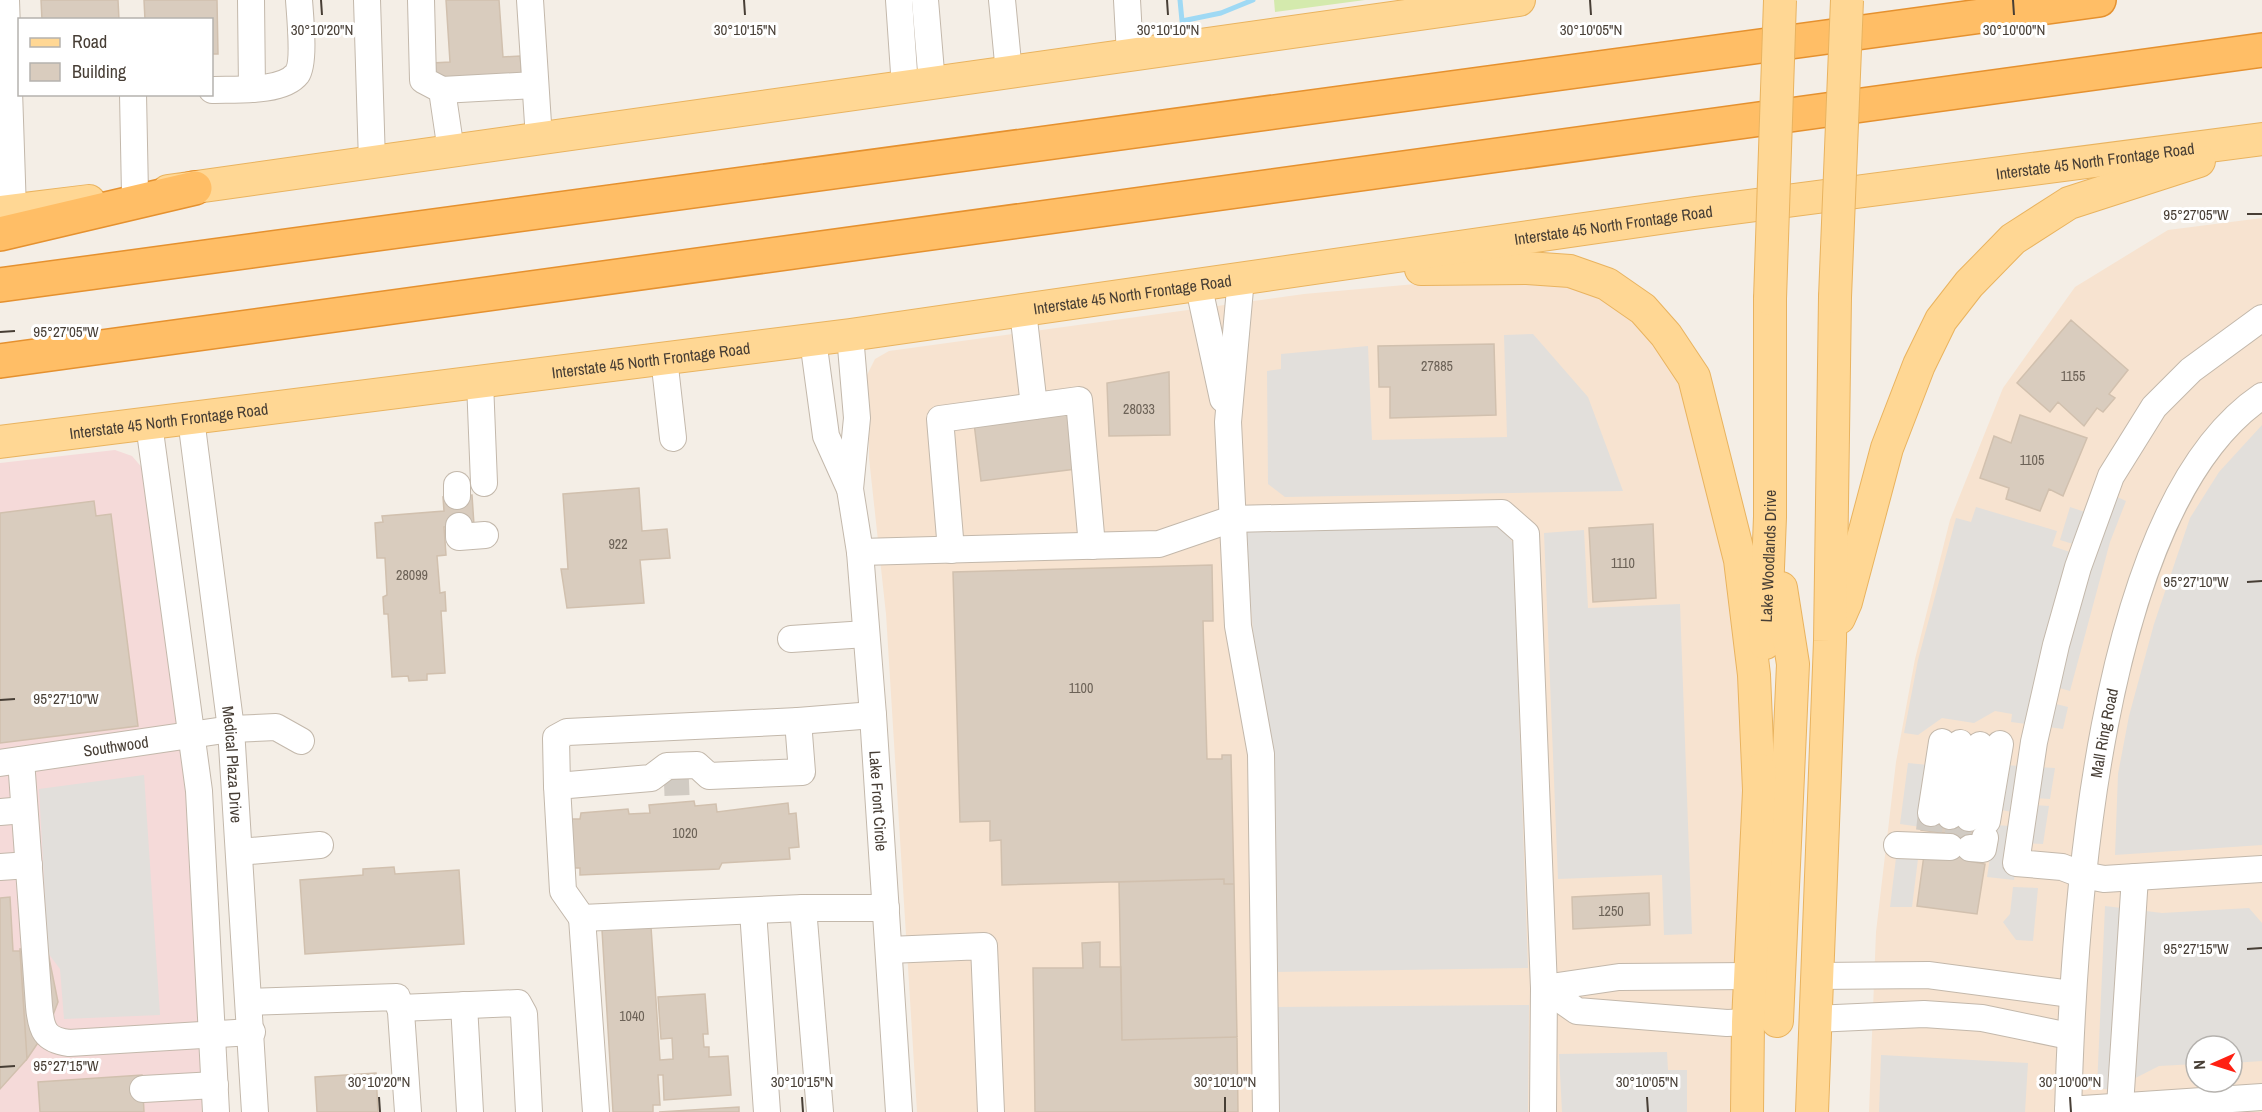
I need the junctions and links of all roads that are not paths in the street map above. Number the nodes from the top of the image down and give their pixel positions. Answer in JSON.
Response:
{"nodes":[{"id":1,"x":6,"y":0,"type":"edge"},
{"id":2,"x":251,"y":0,"type":"edge"},
{"id":3,"x":299,"y":0,"type":"edge"},
{"id":4,"x":367,"y":0,"type":"edge"},
{"id":5,"x":421,"y":0,"type":"edge"},
{"id":6,"x":530,"y":0,"type":"edge"},
{"id":7,"x":899,"y":0,"type":"edge"},
{"id":8,"x":925,"y":0,"type":"edge"},
{"id":9,"x":1002,"y":0,"type":"edge"},
{"id":10,"x":1127,"y":0,"type":"edge"},
{"id":11,"x":1417,"y":0,"type":"edge"},
{"id":12,"x":1519,"y":0,"type":"edge"},
{"id":13,"x":1780,"y":0,"type":"edge"},
{"id":14,"x":1847,"y":0,"type":"edge"},
{"id":15,"x":2099,"y":0,"type":"edge"},
{"id":16,"x":1353,"y":23,"type":"junction"},
{"id":17,"x":2262,"y":50,"type":"edge"},
{"id":18,"x":1130,"y":56,"type":"junction"},
{"id":19,"x":1008,"y":73,"type":"junction"},
{"id":20,"x":535,"y":85,"type":"junction"},
{"id":21,"x":919,"y":85,"type":"junction"},
{"id":22,"x":252,"y":89,"type":"junction"},
{"id":23,"x":213,"y":90,"type":"edge"},
{"id":24,"x":442,"y":90,"type":"junction"},
{"id":25,"x":14,"y":93,"type":"edge"},
{"id":26,"x":133,"y":96,"type":"edge"},
{"id":27,"x":539,"y":139,"type":"junction"},
{"id":28,"x":2262,"y":140,"type":"edge"},
{"id":29,"x":451,"y":151,"type":"junction"},
{"id":30,"x":372,"y":162,"type":"junction"},
{"id":31,"x":195,"y":188,"type":"junction"},
{"id":32,"x":135,"y":194,"type":"junction"},
{"id":33,"x":4,"y":219,"type":"edge"},
{"id":34,"x":1297,"y":271,"type":"junction"},
{"id":35,"x":1241,"y":278,"type":"junction"},
{"id":36,"x":1198,"y":283,"type":"junction"},
{"id":37,"x":0,"y":285,"type":"edge"},
{"id":38,"x":1023,"y":311,"type":"junction"},
{"id":39,"x":2262,"y":318,"type":"edge"},
{"id":40,"x":850,"y":335,"type":"junction"},
{"id":41,"x":813,"y":340,"type":"junction"},
{"id":42,"x":664,"y":358,"type":"junction"},
{"id":43,"x":0,"y":361,"type":"edge"},
{"id":44,"x":480,"y":382,"type":"junction"},
{"id":45,"x":2262,"y":396,"type":"edge"},
{"id":46,"x":1034,"y":406,"type":"junction"},
{"id":47,"x":191,"y":420,"type":"junction"},
{"id":48,"x":1228,"y":422,"type":"junction"},
{"id":49,"x":149,"y":424,"type":"junction"},
{"id":50,"x":673,"y":438,"type":"dead end"},
{"id":51,"x":0,"y":442,"type":"edge"},
{"id":52,"x":484,"y":483,"type":"dead end"},
{"id":53,"x":850,"y":489,"type":"junction"},
{"id":54,"x":1770,"y":517,"type":"junction"},
{"id":55,"x":1232,"y":519,"type":"junction"},
{"id":56,"x":459,"y":526,"type":"dead end"},
{"id":57,"x":485,"y":535,"type":"dead end"},
{"id":58,"x":1092,"y":546,"type":"junction"},
{"id":59,"x":951,"y":550,"type":"junction"},
{"id":60,"x":860,"y":552,"type":"junction"},
{"id":61,"x":866,"y":634,"type":"junction"},
{"id":62,"x":791,"y":639,"type":"dead end"},
{"id":63,"x":1830,"y":641,"type":"junction"},
{"id":64,"x":873,"y":715,"type":"junction"},
{"id":65,"x":798,"y":721,"type":"junction"},
{"id":66,"x":231,"y":729,"type":"junction"},
{"id":67,"x":193,"y":733,"type":"junction"},
{"id":68,"x":301,"y":741,"type":"dead end"},
{"id":69,"x":10,"y":761,"type":"edge"},
{"id":70,"x":557,"y":786,"type":"junction"},
{"id":71,"x":1759,"y":790,"type":"junction"},
{"id":72,"x":12,"y":811,"type":"edge"},
{"id":73,"x":1955,"y":832,"type":"junction"},
{"id":74,"x":1897,"y":844,"type":"dead end"},
{"id":75,"x":320,"y":845,"type":"dead end"},
{"id":76,"x":239,"y":852,"type":"junction"},
{"id":77,"x":29,"y":865,"type":"junction"},
{"id":78,"x":0,"y":867,"type":"edge"},
{"id":79,"x":2262,"y":869,"type":"edge"},
{"id":80,"x":2083,"y":875,"type":"junction"},
{"id":81,"x":2135,"y":877,"type":"junction"},
{"id":82,"x":803,"y":908,"type":"junction"},
{"id":83,"x":886,"y":908,"type":"junction"},
{"id":84,"x":753,"y":911,"type":"junction"},
{"id":85,"x":582,"y":918,"type":"junction"},
{"id":86,"x":890,"y":950,"type":"junction"},
{"id":87,"x":1765,"y":976,"type":"junction"},
{"id":88,"x":1816,"y":976,"type":"junction"},
{"id":89,"x":1544,"y":988,"type":"junction"},
{"id":90,"x":2072,"y":994,"type":"junction"},
{"id":91,"x":250,"y":1002,"type":"junction"},
{"id":92,"x":464,"y":1005,"type":"junction"},
{"id":93,"x":400,"y":1008,"type":"junction"},
{"id":94,"x":1814,"y":1019,"type":"junction"},
{"id":95,"x":1762,"y":1022,"type":"junction"},
{"id":96,"x":252,"y":1032,"type":"junction"},
{"id":97,"x":213,"y":1034,"type":"junction"},
{"id":98,"x":2069,"y":1036,"type":"junction"},
{"id":99,"x":215,"y":1085,"type":"junction"},
{"id":100,"x":143,"y":1089,"type":"dead end"},
{"id":101,"x":2262,"y":1097,"type":"edge"},
{"id":102,"x":2120,"y":1106,"type":"junction"},
{"id":103,"x":2068,"y":1111,"type":"edge"},
{"id":104,"x":216,"y":1112,"type":"edge"},
{"id":105,"x":255,"y":1112,"type":"edge"},
{"id":106,"x":408,"y":1112,"type":"edge"},
{"id":107,"x":470,"y":1112,"type":"edge"},
{"id":108,"x":529,"y":1112,"type":"edge"},
{"id":109,"x":596,"y":1112,"type":"edge"},
{"id":110,"x":767,"y":1112,"type":"edge"},
{"id":111,"x":820,"y":1112,"type":"edge"},
{"id":112,"x":899,"y":1112,"type":"edge"},
{"id":113,"x":991,"y":1112,"type":"edge"},
{"id":114,"x":1266,"y":1112,"type":"edge"},
{"id":115,"x":1543,"y":1112,"type":"edge"},
{"id":116,"x":1747,"y":1112,"type":"edge"},
{"id":117,"x":1812,"y":1112,"type":"edge"}],
"edges":[{"from":1,"to":25,"type":"street"},
{"from":2,"to":22,"type":"street"},
{"from":3,"to":22,"type":"street"},
{"from":4,"to":30,"type":"street"},
{"from":5,"to":24,"type":"street"},
{"from":6,"to":20,"type":"street"},
{"from":7,"to":21,"type":"street"},
{"from":8,"to":21,"type":"street"},
{"from":9,"to":19,"type":"street"},
{"from":10,"to":18,"type":"street"},
{"from":11,"to":16,"type":"main road"},
{"from":12,"to":16,"type":"main road"},
{"from":13,"to":54,"type":"main road","name":"Lake Woodlands Drive","bridge":true},
{"from":14,"to":63,"type":"main road","bridge":true},
{"from":15,"to":37,"type":"highway"},
{"from":16,"to":18,"type":"main road"},
{"from":17,"to":43,"type":"highway"},
{"from":18,"to":19,"type":"main road"},
{"from":19,"to":21,"type":"main road"},
{"from":20,"to":24,"type":"street"},
{"from":20,"to":27,"type":"street"},
{"from":21,"to":27,"type":"main road"},
{"from":22,"to":23,"type":"street"},
{"from":24,"to":29,"type":"street"},
{"from":25,"to":33,"type":"street"},
{"from":26,"to":32,"type":"street"},
{"from":27,"to":29,"type":"main road"},
{"from":28,"to":34,"type":"main road","name":"Interstate 45 North Frontage Road"},
{"from":28,"to":63,"type":"main road"},
{"from":29,"to":30,"type":"main road"},
{"from":30,"to":31,"type":"main road"},
{"from":31,"to":32,"type":"main road"},
{"from":31,"to":33,"type":"highway"},
{"from":32,"to":33,"type":"main road"},
{"from":34,"to":35,"type":"main road","name":"Interstate 45 North Frontage Road"},
{"from":34,"to":71,"type":"main road"},
{"from":35,"to":36,"type":"main road","name":"Interstate 45 North Frontage Road"},
{"from":35,"to":48,"type":"street"},
{"from":36,"to":38,"type":"main road","name":"Interstate 45 North Frontage Road"},
{"from":36,"to":48,"type":"street"},
{"from":38,"to":40,"type":"main road","name":"Interstate 45 North Frontage Road"},
{"from":38,"to":46,"type":"street"},
{"from":39,"to":80,"type":"street"},
{"from":40,"to":41,"type":"main road","name":"Interstate 45 North Frontage Road"},
{"from":40,"to":53,"type":"street","name":"Lake Front Circle"},
{"from":41,"to":42,"type":"main road","name":"Interstate 45 North Frontage Road"},
{"from":41,"to":53,"type":"street","name":"Lake Front Circle"},
{"from":42,"to":44,"type":"main road","name":"Interstate 45 North Frontage Road"},
{"from":42,"to":50,"type":"street"},
{"from":44,"to":47,"type":"main road","name":"Interstate 45 North Frontage Road"},
{"from":44,"to":52,"type":"street"},
{"from":45,"to":80,"type":"street","name":"Mall Ring Road"},
{"from":46,"to":58,"type":"street"},
{"from":46,"to":59,"type":"street"},
{"from":47,"to":49,"type":"main road","name":"Interstate 45 North Frontage Road"},
{"from":47,"to":66,"type":"street","name":"Medical Plaza Drive"},
{"from":48,"to":55,"type":"street"},
{"from":49,"to":51,"type":"main road","name":"Interstate 45 North Frontage Road"},
{"from":49,"to":67,"type":"street"},
{"from":53,"to":60,"type":"street","name":"Lake Front Circle"},
{"from":54,"to":71,"type":"main road","name":"Lake Woodlands Drive"},
{"from":54,"to":87,"type":"main road"},
{"from":55,"to":58,"type":"street"},
{"from":55,"to":89,"type":"street"},
{"from":55,"to":114,"type":"street"},
{"from":56,"to":57,"type":"street"},
{"from":58,"to":59,"type":"street"},
{"from":59,"to":60,"type":"street"},
{"from":60,"to":61,"type":"street","name":"Lake Front Circle"},
{"from":61,"to":62,"type":"street"},
{"from":61,"to":64,"type":"street","name":"Lake Front Circle"},
{"from":63,"to":88,"type":"main road"},
{"from":64,"to":65,"type":"street"},
{"from":64,"to":83,"type":"street","name":"Lake Front Circle"},
{"from":65,"to":70,"type":"street"},
{"from":65,"to":70,"type":"street"},
{"from":66,"to":67,"type":"street","name":"Southwood"},
{"from":66,"to":68,"type":"street","name":"Southwood"},
{"from":66,"to":76,"type":"street","name":"Medical Plaza Drive"},
{"from":67,"to":69,"type":"street","name":"Southwood"},
{"from":67,"to":97,"type":"street"},
{"from":69,"to":72,"type":"street"},
{"from":70,"to":85,"type":"street"},
{"from":71,"to":87,"type":"main road","name":"Lake Woodlands Drive"},
{"from":72,"to":77,"type":"street"},
{"from":73,"to":73,"type":"street"},
{"from":73,"to":74,"type":"street"},
{"from":75,"to":76,"type":"street"},
{"from":76,"to":91,"type":"street","name":"Medical Plaza Drive"},
{"from":77,"to":78,"type":"street"},
{"from":77,"to":97,"type":"street"},
{"from":79,"to":81,"type":"street"},
{"from":80,"to":81,"type":"street"},
{"from":80,"to":90,"type":"street","name":"Mall Ring Road"},
{"from":81,"to":102,"type":"street"},
{"from":82,"to":83,"type":"street"},
{"from":82,"to":84,"type":"street"},
{"from":82,"to":111,"type":"street"},
{"from":83,"to":86,"type":"street","name":"Lake Front Circle"},
{"from":84,"to":85,"type":"street"},
{"from":84,"to":110,"type":"street"},
{"from":85,"to":109,"type":"street"},
{"from":86,"to":112,"type":"street","name":"Lake Front Circle"},
{"from":86,"to":113,"type":"street"},
{"from":87,"to":88,"type":"main road"},
{"from":87,"to":89,"type":"street"},
{"from":87,"to":95,"type":"main road","name":"Lake Woodlands Drive"},
{"from":88,"to":90,"type":"street"},
{"from":88,"to":94,"type":"main road"},
{"from":89,"to":95,"type":"street"},
{"from":89,"to":115,"type":"street"},
{"from":90,"to":98,"type":"street","name":"Mall Ring Road"},
{"from":91,"to":93,"type":"street"},
{"from":91,"to":96,"type":"street","name":"Medical Plaza Drive"},
{"from":92,"to":93,"type":"street"},
{"from":92,"to":107,"type":"street"},
{"from":92,"to":108,"type":"street"},
{"from":93,"to":106,"type":"street"},
{"from":94,"to":95,"type":"main road"},
{"from":94,"to":98,"type":"street"},
{"from":94,"to":117,"type":"main road"},
{"from":95,"to":116,"type":"main road","name":"Lake Woodlands Drive"},
{"from":96,"to":97,"type":"street"},
{"from":96,"to":105,"type":"street","name":"Medical Plaza Drive"},
{"from":97,"to":99,"type":"street"},
{"from":98,"to":103,"type":"street","name":"Mall Ring Road"},
{"from":99,"to":100,"type":"street"},
{"from":99,"to":104,"type":"street"},
{"from":101,"to":102,"type":"street"},
{"from":102,"to":103,"type":"street"}]}
